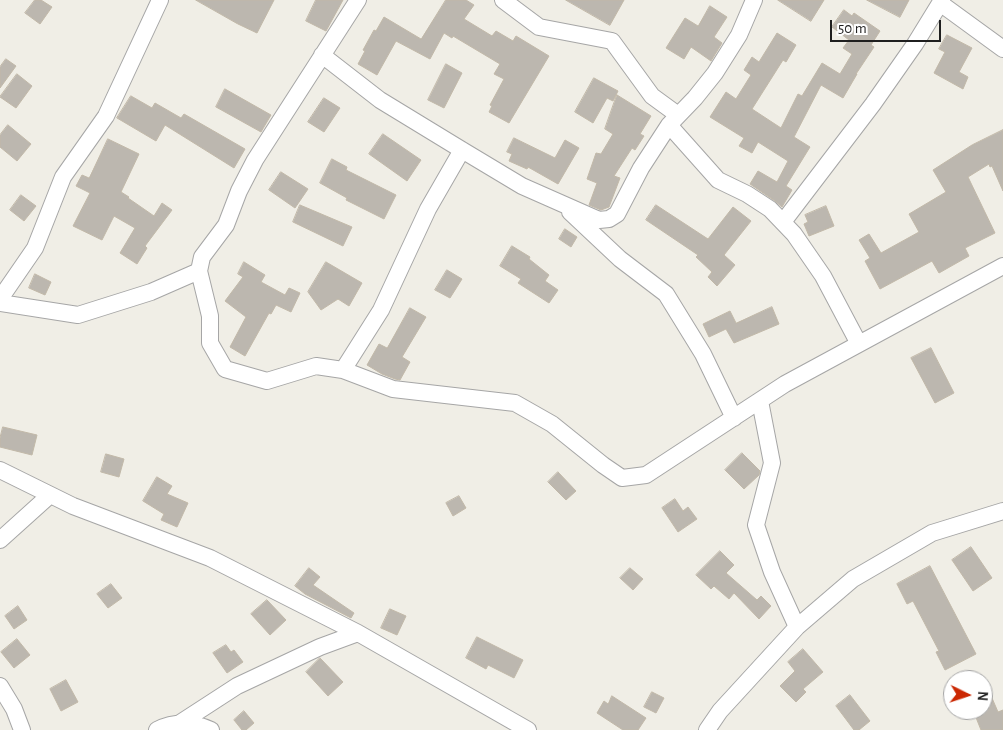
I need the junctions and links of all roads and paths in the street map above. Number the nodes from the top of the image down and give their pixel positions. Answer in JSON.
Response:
{"nodes":[{"id":1,"x":160,"y":0,"type":"edge"},
{"id":2,"x":358,"y":0,"type":"edge"},
{"id":3,"x":502,"y":0,"type":"edge"},
{"id":4,"x":754,"y":0,"type":"edge"},
{"id":5,"x":941,"y":1,"type":"edge"},
{"id":6,"x":1003,"y":49,"type":"edge"},
{"id":7,"x":322,"y":54,"type":"junction"},
{"id":8,"x":674,"y":120,"type":"junction"},
{"id":9,"x":462,"y":150,"type":"junction"},
{"id":10,"x":560,"y":202,"type":"junction"},
{"id":11,"x":783,"y":222,"type":"junction"},
{"id":12,"x":1003,"y":266,"type":"edge"},
{"id":13,"x":199,"y":271,"type":"junction"},
{"id":14,"x":0,"y":301,"type":"edge"},
{"id":15,"x":859,"y":344,"type":"junction"},
{"id":16,"x":343,"y":370,"type":"junction"},
{"id":17,"x":760,"y":401,"type":"junction"},
{"id":18,"x":734,"y":418,"type":"junction"},
{"id":19,"x":0,"y":470,"type":"edge"},
{"id":20,"x":50,"y":495,"type":"junction"},
{"id":21,"x":1003,"y":511,"type":"edge"},
{"id":22,"x":0,"y":540,"type":"edge"},
{"id":23,"x":797,"y":627,"type":"junction"},
{"id":24,"x":358,"y":634,"type":"junction"},
{"id":25,"x":0,"y":686,"type":"edge"},
{"id":26,"x":180,"y":723,"type":"junction"},
{"id":27,"x":22,"y":730,"type":"edge"},
{"id":28,"x":157,"y":730,"type":"edge"},
{"id":29,"x":211,"y":730,"type":"edge"},
{"id":30,"x":528,"y":730,"type":"edge"},
{"id":31,"x":708,"y":730,"type":"edge"}],
"edges":[{"from":1,"to":14,"type":"street"},
{"from":2,"to":7,"type":"street"},
{"from":3,"to":8,"type":"street"},
{"from":4,"to":8,"type":"street"},
{"from":5,"to":6,"type":"street"},
{"from":5,"to":11,"type":"street"},
{"from":7,"to":9,"type":"street"},
{"from":7,"to":13,"type":"street"},
{"from":8,"to":10,"type":"street"},
{"from":8,"to":11,"type":"street"},
{"from":9,"to":10,"type":"street"},
{"from":9,"to":16,"type":"street"},
{"from":10,"to":18,"type":"street"},
{"from":11,"to":15,"type":"street"},
{"from":12,"to":15,"type":"street"},
{"from":13,"to":14,"type":"street"},
{"from":13,"to":16,"type":"street"},
{"from":15,"to":17,"type":"street"},
{"from":16,"to":18,"type":"street"},
{"from":17,"to":18,"type":"street"},
{"from":17,"to":23,"type":"street"},
{"from":19,"to":20,"type":"street"},
{"from":20,"to":22,"type":"street"},
{"from":20,"to":24,"type":"street"},
{"from":21,"to":23,"type":"street"},
{"from":23,"to":31,"type":"street"},
{"from":24,"to":26,"type":"street"},
{"from":24,"to":30,"type":"street"},
{"from":25,"to":27,"type":"street"},
{"from":26,"to":28,"type":"street"},
{"from":26,"to":29,"type":"street"}]}
